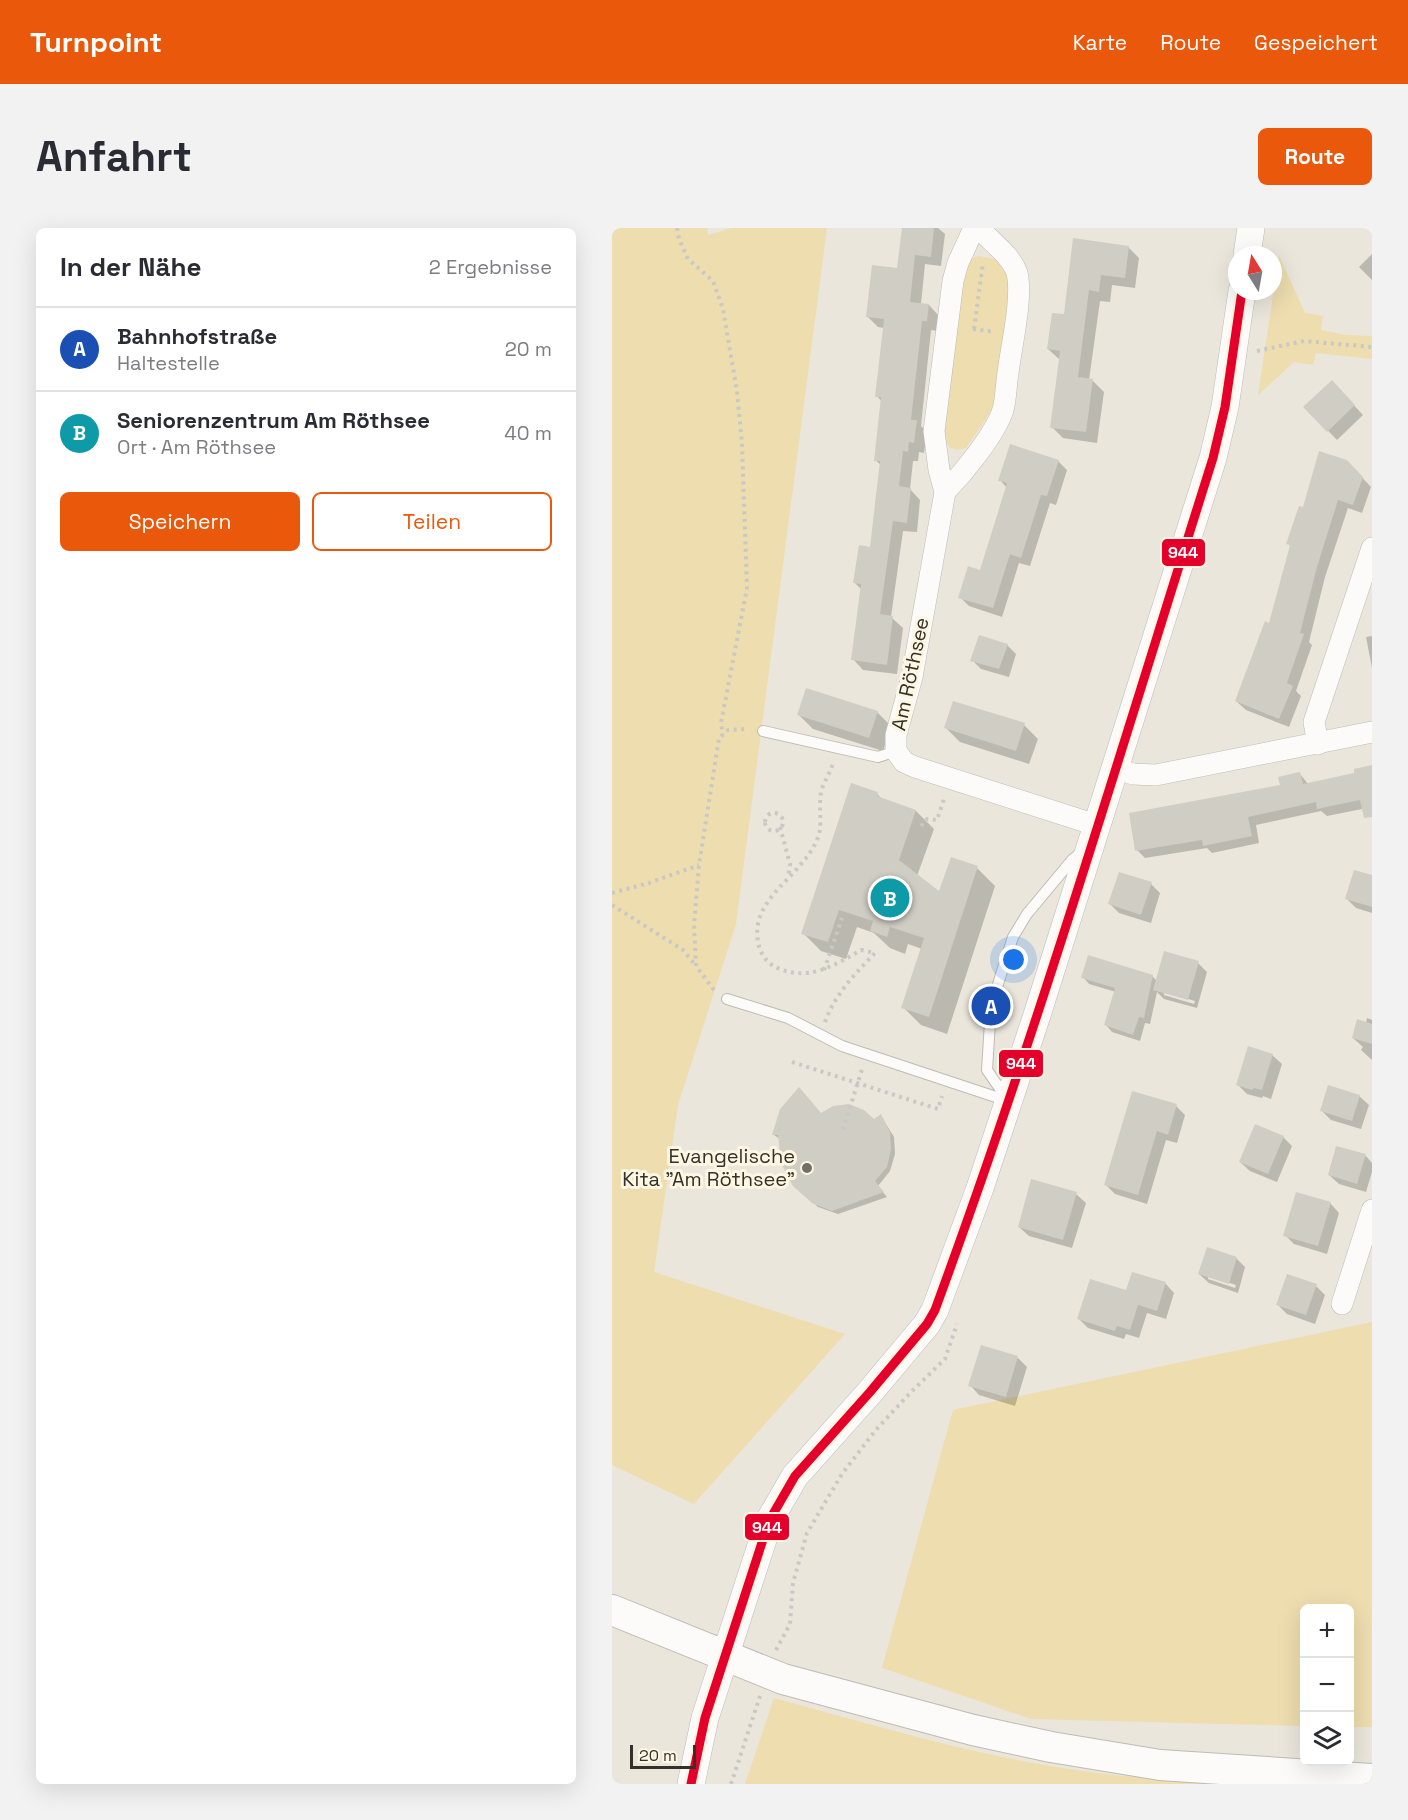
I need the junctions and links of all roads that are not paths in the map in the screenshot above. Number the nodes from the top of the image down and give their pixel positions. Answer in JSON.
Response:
{"nodes":[{"id":1,"x":1251,"y":228,"type":"edge"},
{"id":2,"x":980,"y":231,"type":"edge"},
{"id":3,"x":1248,"y":246,"type":"edge"},
{"id":4,"x":1241,"y":300,"type":"edge"},
{"id":5,"x":945,"y":492,"type":"junction"},
{"id":6,"x":1372,"y":548,"type":"edge"},
{"id":7,"x":763,"y":731,"type":"road end"},
{"id":8,"x":1372,"y":732,"type":"edge"},
{"id":9,"x":1318,"y":744,"type":"junction"},
{"id":10,"x":896,"y":751,"type":"junction"},
{"id":11,"x":1116,"y":768,"type":"junction"},
{"id":12,"x":1092,"y":836,"type":"junction"},
{"id":13,"x":727,"y":999,"type":"road end"},
{"id":14,"x":1009,"y":1101,"type":"junction"},
{"id":15,"x":1372,"y":1210,"type":"edge"},
{"id":16,"x":1342,"y":1304,"type":"dead end"},
{"id":17,"x":612,"y":1610,"type":"edge"},
{"id":18,"x":726,"y":1655,"type":"junction"},
{"id":19,"x":1372,"y":1779,"type":"edge"},
{"id":20,"x":691,"y":1784,"type":"edge"}],
"edges":[{"from":1,"to":3,"type":"street"},
{"from":2,"to":5,"type":"street","name":"Am Röthsee"},
{"from":2,"to":5,"type":"street"},
{"from":4,"to":11,"type":"street"},
{"from":5,"to":10,"type":"street","name":"Am Röthsee"},
{"from":6,"to":9,"type":"street"},
{"from":7,"to":10,"type":"lane"},
{"from":8,"to":9,"type":"street"},
{"from":9,"to":11,"type":"street"},
{"from":10,"to":12,"type":"street","name":"Am Röthsee"},
{"from":11,"to":12,"type":"street"},
{"from":12,"to":14,"type":"street"},
{"from":12,"to":14,"type":"lane"},
{"from":13,"to":14,"type":"lane"},
{"from":14,"to":18,"type":"street"},
{"from":15,"to":16,"type":"street"},
{"from":17,"to":18,"type":"main road"},
{"from":18,"to":19,"type":"main road"},
{"from":18,"to":20,"type":"street"}]}
